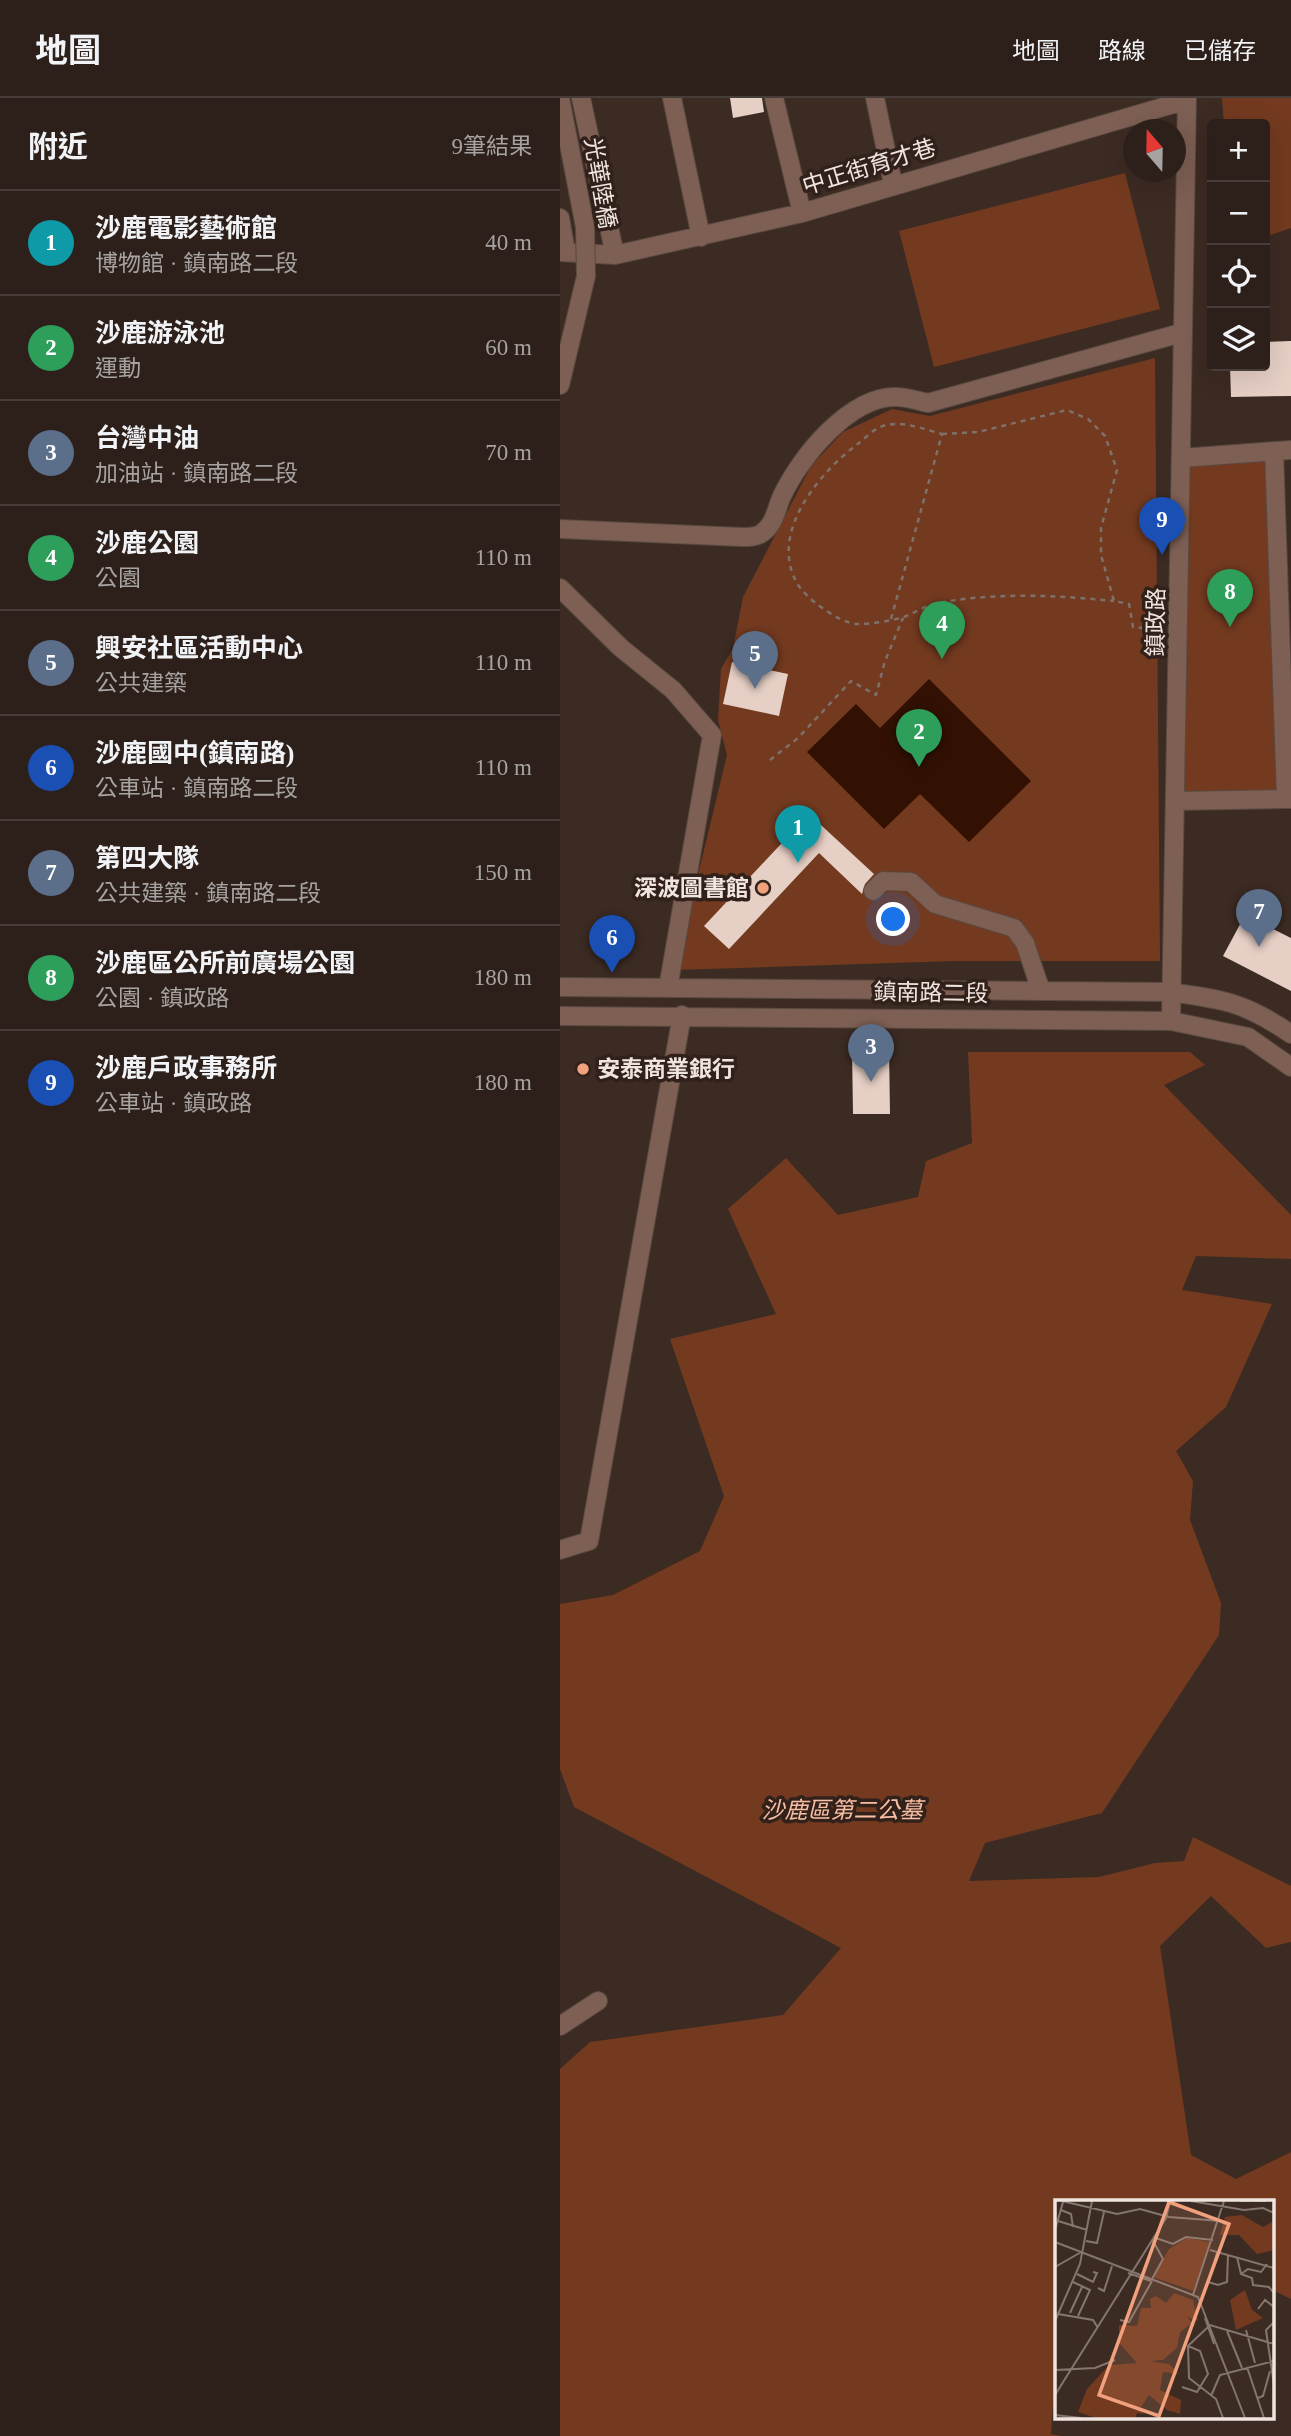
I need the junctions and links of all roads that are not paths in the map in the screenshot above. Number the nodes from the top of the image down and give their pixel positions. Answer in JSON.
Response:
{"nodes":[{"id":1,"x":560,"y":98,"type":"edge"},
{"id":2,"x":581,"y":98,"type":"edge"},
{"id":3,"x":673,"y":98,"type":"edge"},
{"id":4,"x":775,"y":98,"type":"edge"},
{"id":5,"x":875,"y":98,"type":"edge"},
{"id":6,"x":1187,"y":99,"type":"edge"},
{"id":7,"x":893,"y":184,"type":"junction"},
{"id":8,"x":802,"y":213,"type":"junction"},
{"id":9,"x":560,"y":218,"type":"edge"},
{"id":10,"x":701,"y":237,"type":"junction"},
{"id":11,"x":563,"y":252,"type":"edge"},
{"id":12,"x":615,"y":255,"type":"junction"},
{"id":13,"x":1181,"y":332,"type":"junction"},
{"id":14,"x":560,"y":385,"type":"edge"},
{"id":15,"x":1282,"y":450,"type":"edge"},
{"id":16,"x":1181,"y":458,"type":"junction"},
{"id":17,"x":560,"y":529,"type":"edge"},
{"id":18,"x":560,"y":588,"type":"edge"},
{"id":19,"x":1288,"y":799,"type":"edge"},
{"id":20,"x":1177,"y":801,"type":"junction"},
{"id":21,"x":873,"y":891,"type":"dead end"},
{"id":22,"x":560,"y":988,"type":"edge"},
{"id":23,"x":668,"y":988,"type":"junction"},
{"id":24,"x":1041,"y":991,"type":"junction"},
{"id":25,"x":1170,"y":992,"type":"junction"},
{"id":26,"x":682,"y":1015,"type":"junction"},
{"id":27,"x":560,"y":1016,"type":"edge"},
{"id":28,"x":1171,"y":1021,"type":"junction"},
{"id":29,"x":1291,"y":1034,"type":"edge"},
{"id":30,"x":1291,"y":1067,"type":"edge"},
{"id":31,"x":560,"y":1550,"type":"edge"},
{"id":32,"x":598,"y":2001,"type":"dead end"},
{"id":33,"x":560,"y":2026,"type":"edge"}],
"edges":[{"from":1,"to":14,"type":"street","name":"光華陸橋","bridge":true},
{"from":2,"to":12,"type":"street"},
{"from":3,"to":10,"type":"street"},
{"from":4,"to":8,"type":"street"},
{"from":5,"to":7,"type":"street"},
{"from":6,"to":7,"type":"street","name":"中正街育才巷"},
{"from":6,"to":13,"type":"street","name":"鎮政路"},
{"from":7,"to":8,"type":"street","name":"中正街育才巷"},
{"from":8,"to":10,"type":"street","name":"中正街育才巷"},
{"from":9,"to":11,"type":"street"},
{"from":10,"to":12,"type":"street","name":"中正街育才巷"},
{"from":11,"to":12,"type":"street","name":"中正街育才巷"},
{"from":13,"to":16,"type":"street","name":"鎮政路"},
{"from":13,"to":17,"type":"street"},
{"from":15,"to":16,"type":"street"},
{"from":15,"to":19,"type":"street"},
{"from":16,"to":20,"type":"street","name":"鎮政路"},
{"from":18,"to":23,"type":"street"},
{"from":19,"to":20,"type":"street"},
{"from":20,"to":25,"type":"street","name":"鎮政路"},
{"from":21,"to":24,"type":"street"},
{"from":22,"to":23,"type":"street","name":"鎮南路二段"},
{"from":23,"to":24,"type":"street","name":"鎮南路二段"},
{"from":24,"to":25,"type":"street","name":"鎮南路二段"},
{"from":25,"to":28,"type":"street","name":"鎮政路"},
{"from":25,"to":29,"type":"street","name":"鎮南路二段"},
{"from":26,"to":27,"type":"street","name":"鎮南路二段"},
{"from":26,"to":28,"type":"street","name":"鎮南路二段"},
{"from":26,"to":31,"type":"street"},
{"from":28,"to":30,"type":"street","name":"鎮南路二段"},
{"from":32,"to":33,"type":"street"}]}
